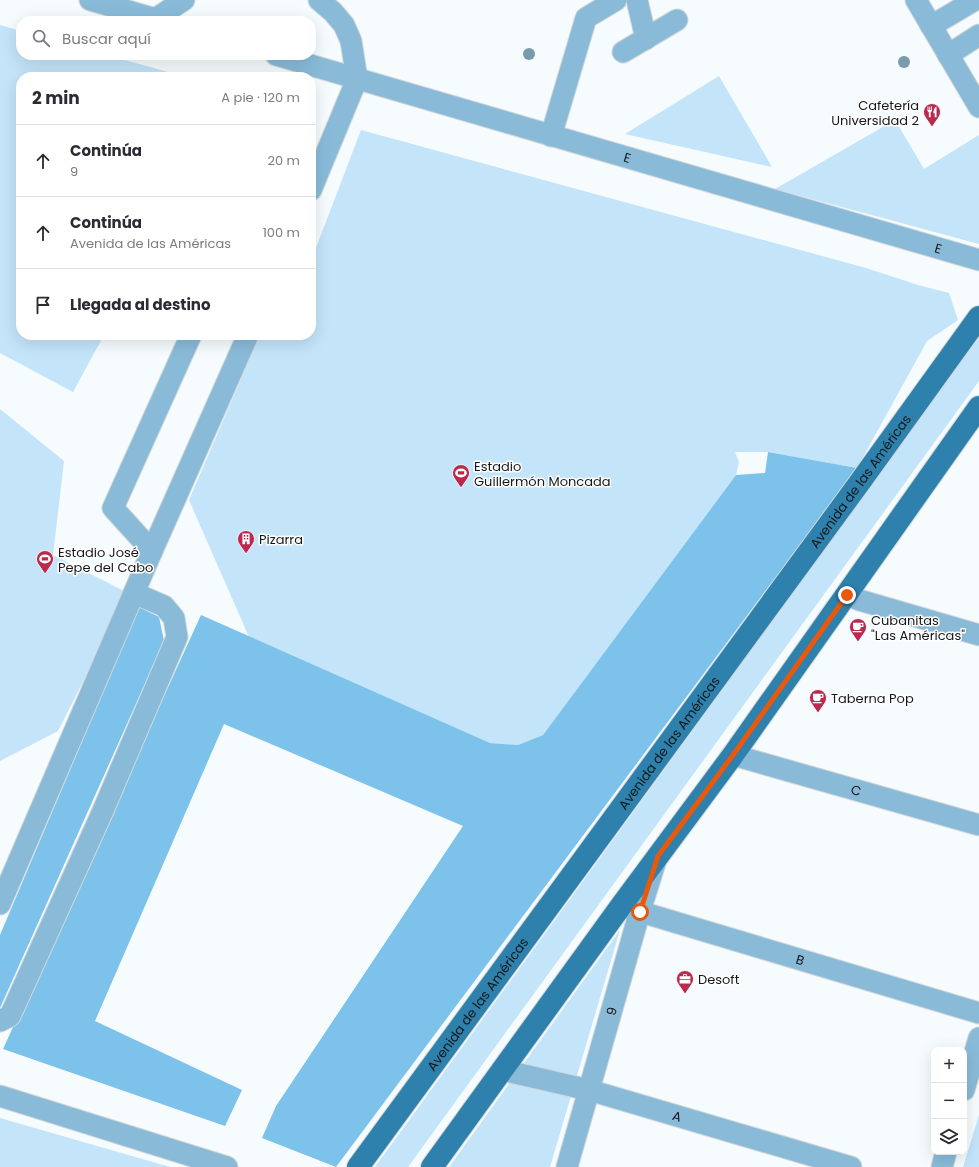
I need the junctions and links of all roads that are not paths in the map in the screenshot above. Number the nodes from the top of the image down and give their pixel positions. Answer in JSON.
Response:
{"nodes":[{"id":1,"x":90,"y":0,"type":"edge"},
{"id":2,"x":184,"y":0,"type":"edge"},
{"id":3,"x":319,"y":0,"type":"edge"},
{"id":4,"x":616,"y":0,"type":"edge"},
{"id":5,"x":637,"y":0,"type":"edge"},
{"id":6,"x":916,"y":0,"type":"edge"},
{"id":7,"x":975,"y":0,"type":"edge"},
{"id":8,"x":588,"y":9,"type":"edge"},
{"id":9,"x":145,"y":16,"type":"edge"},
{"id":10,"x":164,"y":16,"type":"edge"},
{"id":11,"x":677,"y":20,"type":"dead end"},
{"id":12,"x":931,"y":26,"type":"junction"},
{"id":13,"x":979,"y":35,"type":"edge"},
{"id":14,"x":646,"y":38,"type":"junction"},
{"id":15,"x":623,"y":52,"type":"dead end"},
{"id":16,"x":948,"y":55,"type":"junction"},
{"id":17,"x":286,"y":60,"type":"edge"},
{"id":18,"x":309,"y":71,"type":"edge"},
{"id":19,"x":316,"y":72,"type":"edge"},
{"id":20,"x":972,"y":77,"type":"edge"},
{"id":21,"x":357,"y":79,"type":"junction"},
{"id":22,"x":979,"y":107,"type":"edge"},
{"id":23,"x":551,"y":136,"type":"junction"},
{"id":24,"x":316,"y":178,"type":"edge"},
{"id":25,"x":979,"y":260,"type":"edge"},
{"id":26,"x":979,"y":317,"type":"edge"},
{"id":27,"x":189,"y":340,"type":"edge"},
{"id":28,"x":246,"y":340,"type":"edge"},
{"id":29,"x":979,"y":407,"type":"edge"},
{"id":30,"x":152,"y":551,"type":"junction"},
{"id":31,"x":134,"y":593,"type":"junction"},
{"id":32,"x":847,"y":595,"type":"junction"},
{"id":33,"x":979,"y":635,"type":"edge"},
{"id":34,"x":733,"y":755,"type":"junction"},
{"id":35,"x":979,"y":825,"type":"edge"},
{"id":36,"x":0,"y":904,"type":"edge"},
{"id":37,"x":630,"y":909,"type":"junction"},
{"id":38,"x":979,"y":1013,"type":"edge"},
{"id":39,"x":0,"y":1021,"type":"edge"},
{"id":40,"x":979,"y":1038,"type":"edge"},
{"id":41,"x":502,"y":1070,"type":"junction"},
{"id":42,"x":966,"y":1083,"type":"edge"},
{"id":43,"x":589,"y":1090,"type":"junction"},
{"id":44,"x":0,"y":1096,"type":"edge"},
{"id":45,"x":945,"y":1155,"type":"edge"},
{"id":46,"x":227,"y":1167,"type":"edge"},
{"id":47,"x":358,"y":1167,"type":"edge"},
{"id":48,"x":432,"y":1167,"type":"edge"},
{"id":49,"x":567,"y":1167,"type":"edge"},
{"id":50,"x":851,"y":1167,"type":"edge"},
{"id":51,"x":942,"y":1167,"type":"edge"}],
"edges":[{"from":1,"to":9,"type":"street"},
{"from":2,"to":10,"type":"street"},
{"from":3,"to":21,"type":"street"},
{"from":4,"to":8,"type":"street"},
{"from":5,"to":14,"type":"street"},
{"from":6,"to":12,"type":"street"},
{"from":7,"to":12,"type":"street"},
{"from":8,"to":23,"type":"street"},
{"from":11,"to":14,"type":"street"},
{"from":12,"to":16,"type":"street"},
{"from":13,"to":16,"type":"street"},
{"from":14,"to":15,"type":"street"},
{"from":16,"to":20,"type":"street"},
{"from":17,"to":18,"type":"street","name":"E"},
{"from":19,"to":21,"type":"street","name":"E"},
{"from":20,"to":22,"type":"street"},
{"from":21,"to":23,"type":"street","name":"E"},
{"from":21,"to":24,"type":"street"},
{"from":23,"to":25,"type":"street","name":"E"},
{"from":26,"to":47,"type":"main road","name":"Avenida de las Américas"},
{"from":27,"to":30,"type":"street"},
{"from":28,"to":30,"type":"street"},
{"from":29,"to":32,"type":"main road"},
{"from":30,"to":31,"type":"street"},
{"from":31,"to":36,"type":"street"},
{"from":31,"to":39,"type":"street"},
{"from":32,"to":33,"type":"street"},
{"from":32,"to":34,"type":"main road"},
{"from":34,"to":35,"type":"street","name":"C"},
{"from":34,"to":37,"type":"main road"},
{"from":37,"to":38,"type":"street","name":"B"},
{"from":37,"to":41,"type":"main road"},
{"from":37,"to":43,"type":"street","name":"9"},
{"from":40,"to":42,"type":"street"},
{"from":41,"to":43,"type":"street","name":"A"},
{"from":41,"to":48,"type":"main road"},
{"from":43,"to":49,"type":"street","name":"9"},
{"from":43,"to":50,"type":"street","name":"A"},
{"from":44,"to":46,"type":"street"},
{"from":45,"to":51,"type":"street"}]}
